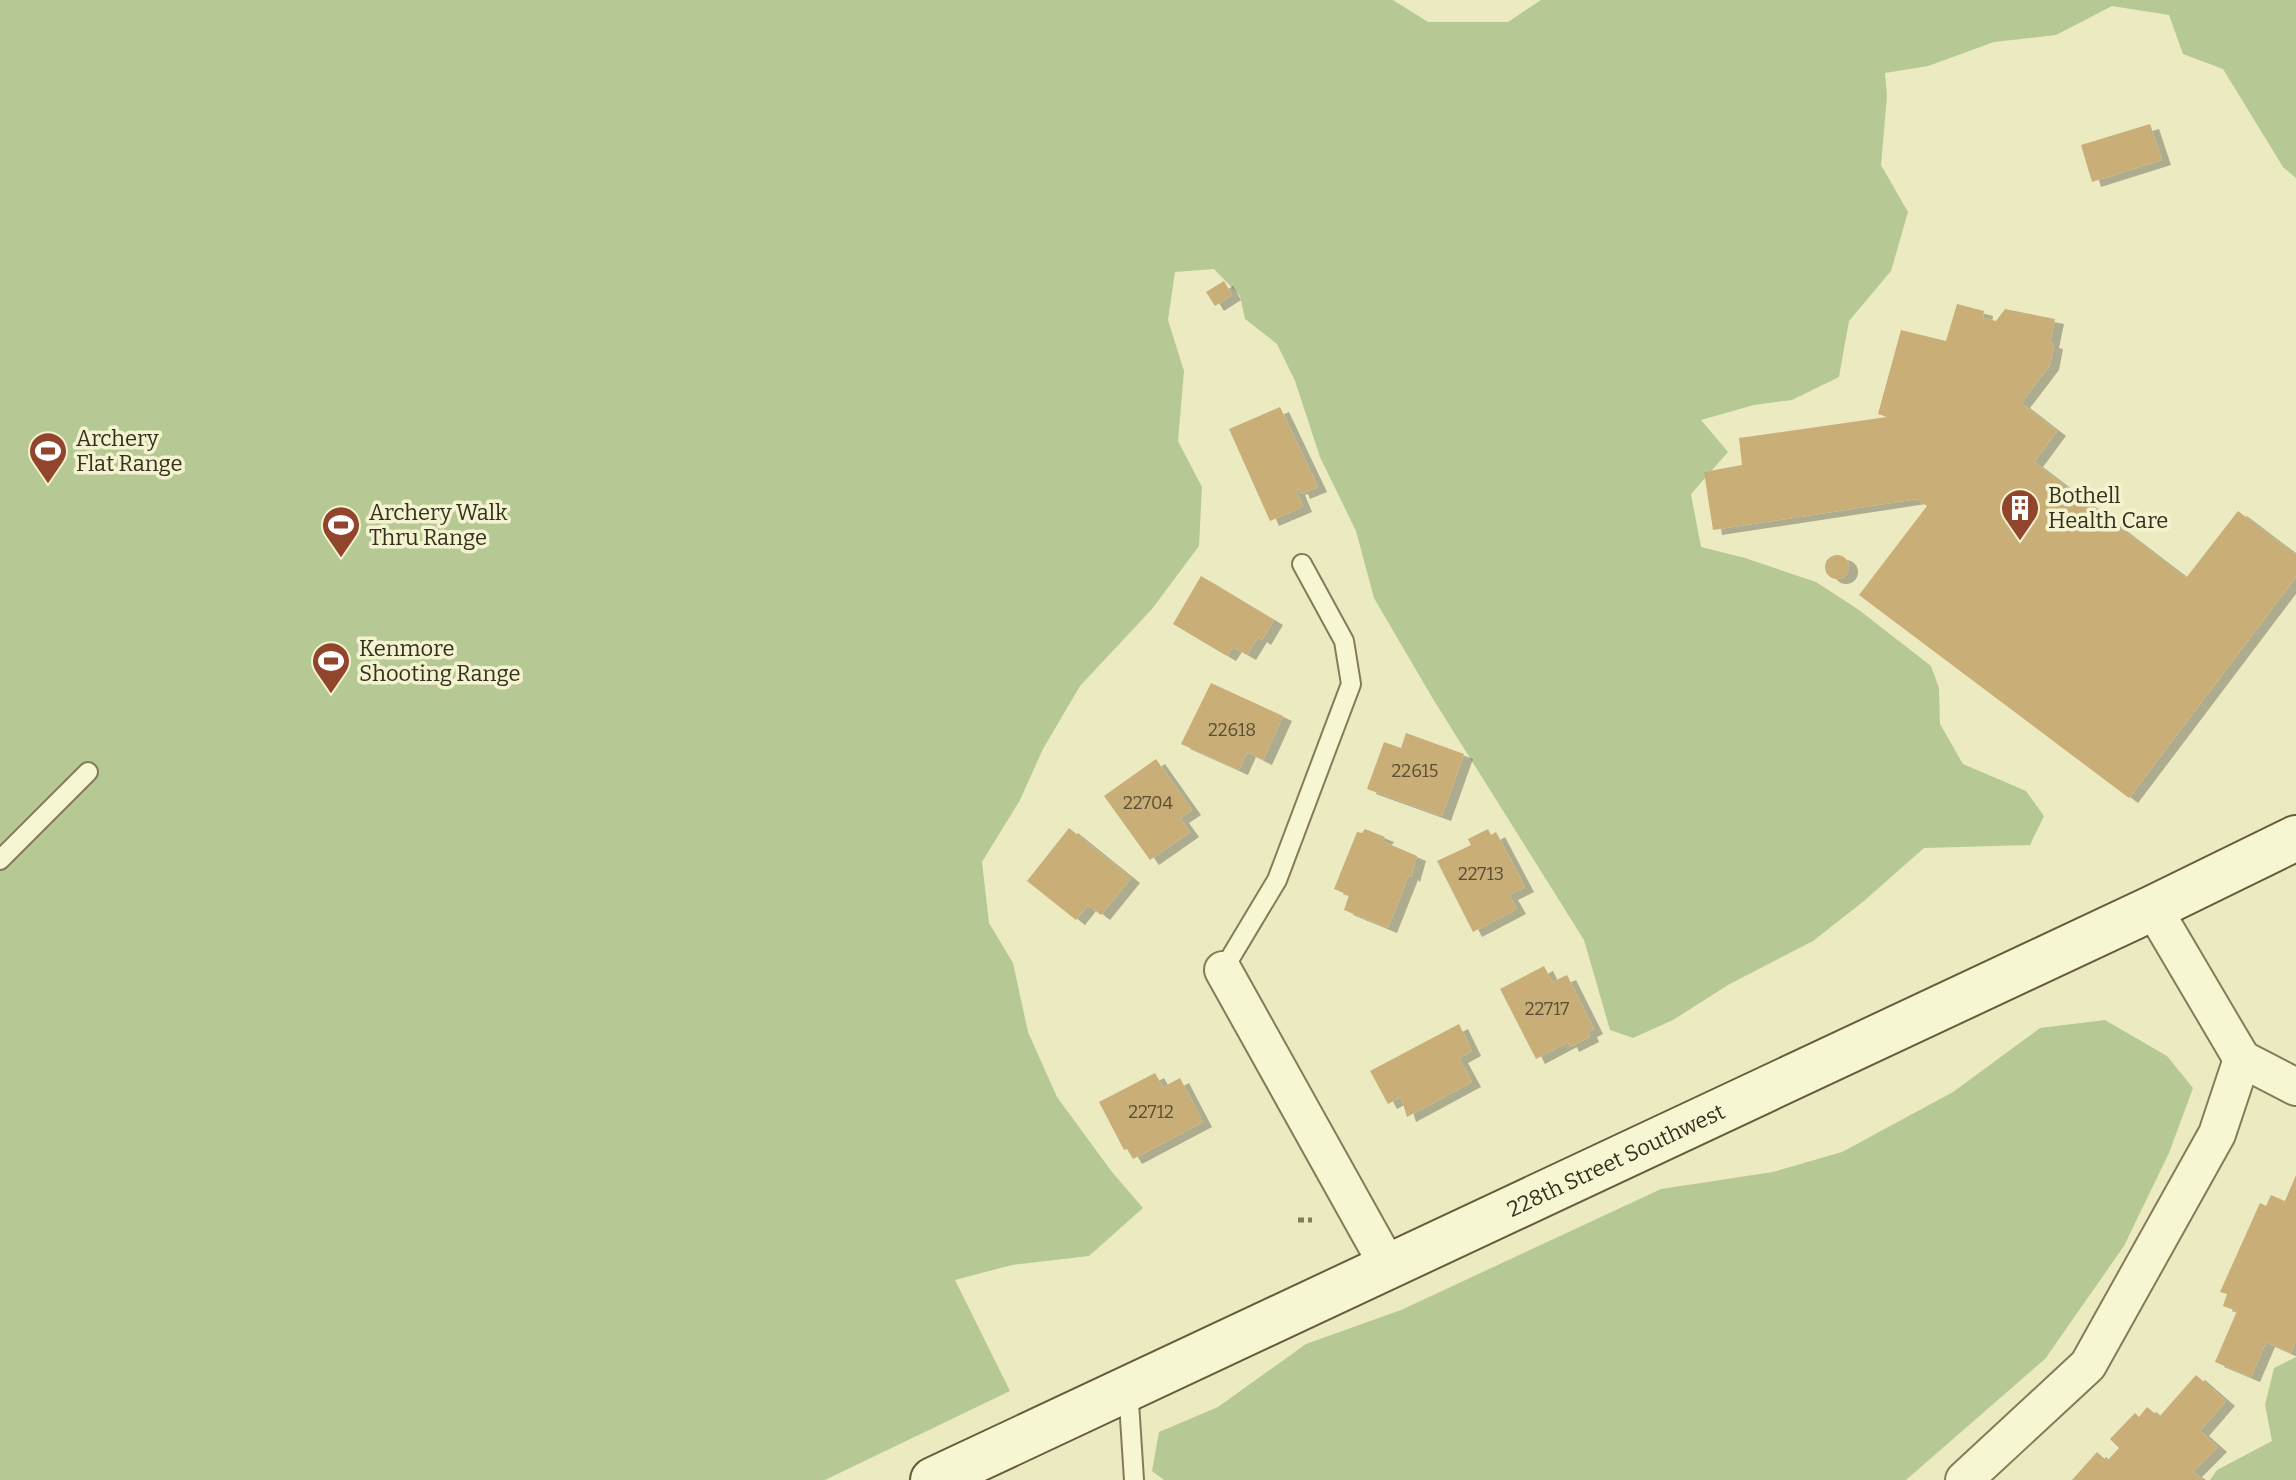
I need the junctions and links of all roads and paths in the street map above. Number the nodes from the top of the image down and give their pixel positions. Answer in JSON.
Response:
{"nodes":[{"id":1,"x":1302,"y":564,"type":"dead end"},
{"id":2,"x":88,"y":772,"type":"dead end"},
{"id":3,"x":2296,"y":838,"type":"edge"},
{"id":4,"x":0,"y":860,"type":"edge"},
{"id":5,"x":2153,"y":908,"type":"junction"},
{"id":6,"x":1223,"y":970,"type":"joint"},
{"id":7,"x":2242,"y":1059,"type":"junction"},
{"id":8,"x":2296,"y":1087,"type":"edge"},
{"id":9,"x":1298,"y":1220,"type":"dead end"},
{"id":10,"x":1312,"y":1220,"type":"dead end"},
{"id":11,"x":1388,"y":1266,"type":"junction"},
{"id":12,"x":1128,"y":1387,"type":"junction"},
{"id":13,"x":933,"y":1480,"type":"edge"},
{"id":14,"x":1134,"y":1480,"type":"edge"},
{"id":15,"x":1964,"y":1480,"type":"edge"}],
"edges":[{"from":1,"to":6,"type":"lane"},
{"from":2,"to":4,"type":"lane"},
{"from":3,"to":5,"type":"main road","name":"228th Street Southwest"},
{"from":5,"to":7,"type":"street"},
{"from":5,"to":11,"type":"main road","name":"228th Street Southwest"},
{"from":6,"to":11,"type":"street"},
{"from":7,"to":8,"type":"street"},
{"from":7,"to":15,"type":"street"},
{"from":9,"to":10,"type":"path"},
{"from":11,"to":12,"type":"main road","name":"228th Street Southwest"},
{"from":12,"to":13,"type":"main road","name":"228th Street Southwest"},
{"from":12,"to":14,"type":"lane"}]}
